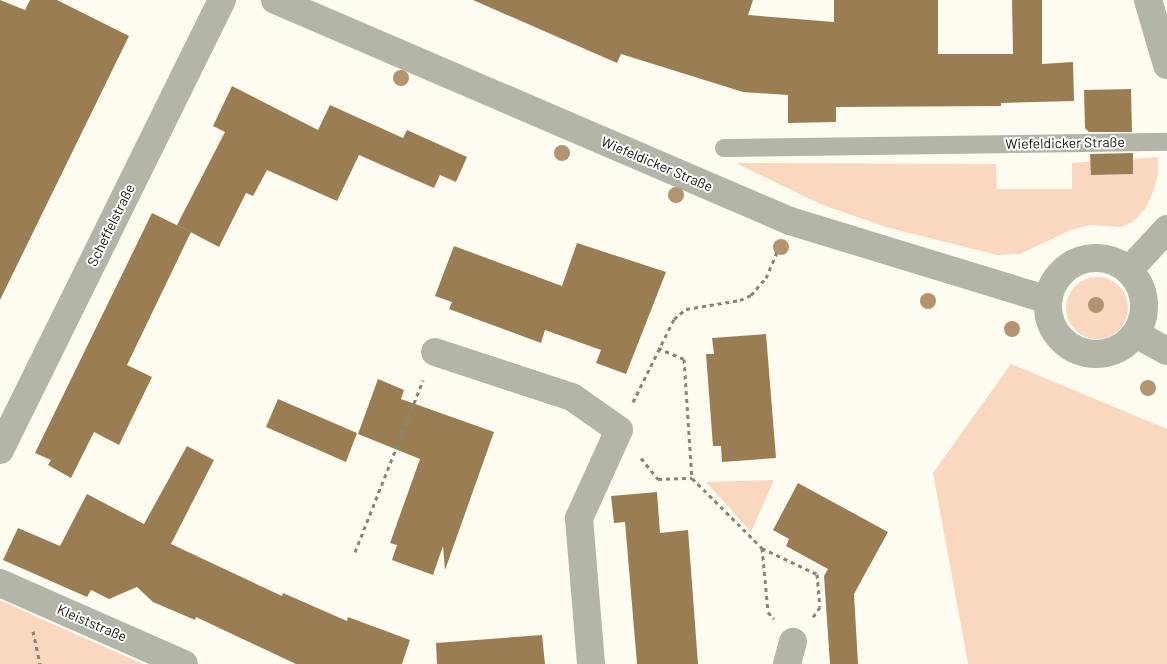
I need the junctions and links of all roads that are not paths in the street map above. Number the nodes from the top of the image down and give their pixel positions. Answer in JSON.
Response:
{"nodes":[{"id":1,"x":222,"y":0,"type":"edge"},
{"id":2,"x":276,"y":0,"type":"edge"},
{"id":3,"x":1148,"y":0,"type":"edge"},
{"id":4,"x":1167,"y":65,"type":"edge"},
{"id":5,"x":1167,"y":142,"type":"edge"},
{"id":6,"x":724,"y":148,"type":"dead end"},
{"id":7,"x":1167,"y":229,"type":"edge"},
{"id":8,"x":1129,"y":270,"type":"junction"},
{"id":9,"x":1048,"y":300,"type":"junction"},
{"id":10,"x":1136,"y":334,"type":"junction"},
{"id":11,"x":434,"y":352,"type":"road end"},
{"id":12,"x":1167,"y":352,"type":"edge"},
{"id":13,"x":0,"y":450,"type":"edge"},
{"id":14,"x":0,"y":583,"type":"edge"},
{"id":15,"x":184,"y":664,"type":"edge"},
{"id":16,"x":591,"y":664,"type":"edge"}],
"edges":[{"from":1,"to":13,"type":"street","name":"Scheffelstraße"},
{"from":2,"to":9,"type":"street","name":"Wiefeldicker Straße"},
{"from":3,"to":4,"type":"street"},
{"from":5,"to":6,"type":"lane","name":"Wiefeldicker Straße"},
{"from":7,"to":8,"type":"street"},
{"from":8,"to":9,"type":"street"},
{"from":8,"to":10,"type":"street"},
{"from":9,"to":10,"type":"street"},
{"from":10,"to":12,"type":"street"},
{"from":11,"to":16,"type":"street"},
{"from":14,"to":15,"type":"street","name":"Kleiststraße"}]}
